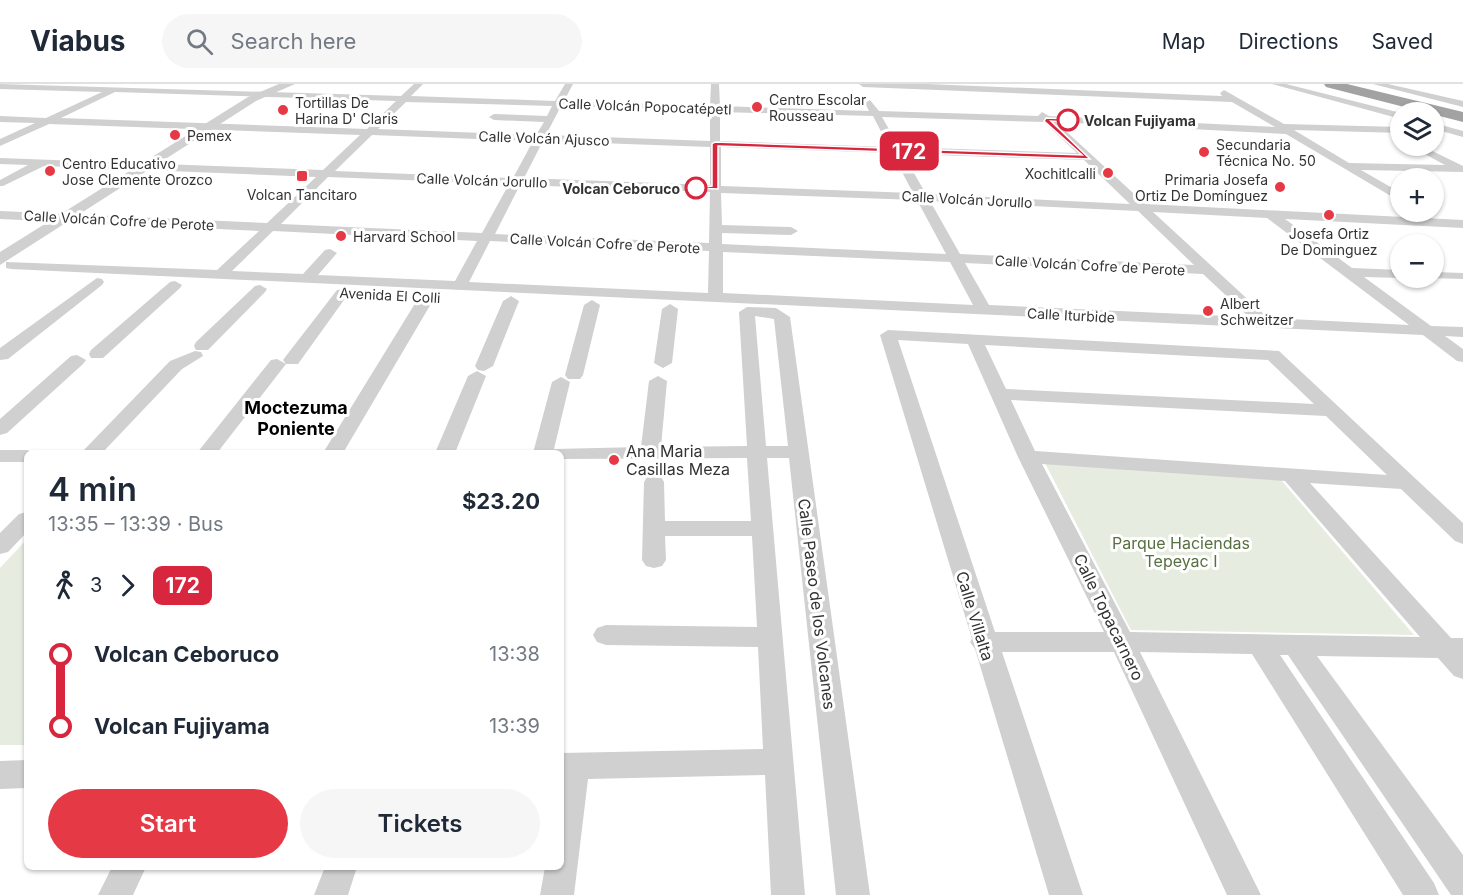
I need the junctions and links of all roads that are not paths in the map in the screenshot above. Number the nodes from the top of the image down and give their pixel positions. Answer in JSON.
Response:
{"nodes":[{"id":1,"x":126,"y":84,"type":"edge"},
{"id":2,"x":274,"y":84,"type":"edge"},
{"id":3,"x":289,"y":84,"type":"edge"},
{"id":4,"x":419,"y":84,"type":"edge"},
{"id":5,"x":569,"y":84,"type":"edge"},
{"id":6,"x":715,"y":84,"type":"edge"},
{"id":7,"x":862,"y":84,"type":"edge"},
{"id":8,"x":1209,"y":84,"type":"edge"},
{"id":9,"x":1276,"y":84,"type":"edge"},
{"id":10,"x":1303,"y":84,"type":"edge"},
{"id":11,"x":1331,"y":84,"type":"edge"},
{"id":12,"x":1377,"y":84,"type":"edge"},
{"id":13,"x":0,"y":86,"type":"edge"},
{"id":14,"x":1011,"y":86,"type":"edge"},
{"id":15,"x":114,"y":89,"type":"junction"},
{"id":16,"x":382,"y":90,"type":"dead end"},
{"id":17,"x":184,"y":92,"type":"junction"},
{"id":18,"x":225,"y":94,"type":"junction"},
{"id":19,"x":257,"y":96,"type":"junction"},
{"id":20,"x":329,"y":97,"type":"junction"},
{"id":21,"x":373,"y":97,"type":"junction"},
{"id":22,"x":404,"y":98,"type":"junction"},
{"id":23,"x":1234,"y":99,"type":"junction"},
{"id":24,"x":494,"y":101,"type":"junction"},
{"id":25,"x":165,"y":102,"type":"dead end"},
{"id":26,"x":211,"y":102,"type":"dead end"},
{"id":27,"x":559,"y":103,"type":"junction"},
{"id":28,"x":1463,"y":104,"type":"edge"},
{"id":29,"x":299,"y":106,"type":"dead end"},
{"id":30,"x":316,"y":106,"type":"junction"},
{"id":31,"x":1390,"y":106,"type":"edge"},
{"id":32,"x":334,"y":107,"type":"dead end"},
{"id":33,"x":716,"y":108,"type":"junction"},
{"id":34,"x":485,"y":110,"type":"dead end"},
{"id":35,"x":1390,"y":113,"type":"edge"},
{"id":36,"x":876,"y":114,"type":"junction"},
{"id":37,"x":494,"y":117,"type":"dead end"},
{"id":38,"x":1463,"y":117,"type":"edge"},
{"id":39,"x":0,"y":119,"type":"edge"},
{"id":40,"x":1046,"y":119,"type":"junction"},
{"id":41,"x":48,"y":120,"type":"junction"},
{"id":42,"x":549,"y":121,"type":"junction"},
{"id":43,"x":511,"y":123,"type":"dead end"},
{"id":44,"x":1444,"y":123,"type":"edge"},
{"id":45,"x":209,"y":126,"type":"junction"},
{"id":46,"x":1444,"y":126,"type":"edge"},
{"id":47,"x":1463,"y":126,"type":"edge"},
{"id":48,"x":253,"y":127,"type":"junction"},
{"id":49,"x":1285,"y":129,"type":"junction"},
{"id":50,"x":1384,"y":130,"type":"junction"},
{"id":51,"x":1390,"y":130,"type":"edge"},
{"id":52,"x":370,"y":132,"type":"junction"},
{"id":53,"x":1390,"y":133,"type":"edge"},
{"id":54,"x":1463,"y":134,"type":"edge"},
{"id":55,"x":1444,"y":136,"type":"edge"},
{"id":56,"x":540,"y":138,"type":"junction"},
{"id":57,"x":230,"y":141,"type":"dead end"},
{"id":58,"x":1463,"y":141,"type":"edge"},
{"id":59,"x":0,"y":143,"type":"edge"},
{"id":60,"x":715,"y":144,"type":"junction"},
{"id":61,"x":823,"y":148,"type":"junction"},
{"id":62,"x":896,"y":151,"type":"junction"},
{"id":63,"x":1435,"y":156,"type":"edge"},
{"id":64,"x":1088,"y":157,"type":"junction"},
{"id":65,"x":0,"y":161,"type":"edge"},
{"id":66,"x":823,"y":161,"type":"dead end"},
{"id":67,"x":41,"y":163,"type":"junction"},
{"id":68,"x":1347,"y":165,"type":"junction"},
{"id":69,"x":144,"y":167,"type":"junction"},
{"id":70,"x":1462,"y":169,"type":"edge"},
{"id":71,"x":326,"y":174,"type":"junction"},
{"id":72,"x":517,"y":181,"type":"junction"},
{"id":73,"x":3,"y":183,"type":"dead end"},
{"id":74,"x":715,"y":189,"type":"junction"},
{"id":75,"x":1390,"y":191,"type":"edge"},
{"id":76,"x":922,"y":197,"type":"junction"},
{"id":77,"x":1143,"y":207,"type":"junction"},
{"id":78,"x":1270,"y":214,"type":"junction"},
{"id":79,"x":0,"y":215,"type":"edge"},
{"id":80,"x":65,"y":218,"type":"junction"},
{"id":81,"x":1442,"y":223,"type":"joint"},
{"id":82,"x":1463,"y":224,"type":"edge"},
{"id":83,"x":270,"y":227,"type":"junction"},
{"id":84,"x":716,"y":229,"type":"junction"},
{"id":85,"x":791,"y":231,"type":"dead end"},
{"id":86,"x":486,"y":237,"type":"junction"},
{"id":87,"x":716,"y":248,"type":"junction"},
{"id":88,"x":330,"y":253,"type":"dead end"},
{"id":89,"x":955,"y":259,"type":"junction"},
{"id":90,"x":3,"y":266,"type":"edge"},
{"id":91,"x":1209,"y":270,"type":"junction"},
{"id":92,"x":1349,"y":272,"type":"junction"},
{"id":93,"x":1390,"y":274,"type":"edge"},
{"id":94,"x":1444,"y":275,"type":"edge"},
{"id":95,"x":219,"y":276,"type":"junction"},
{"id":96,"x":1463,"y":276,"type":"edge"},
{"id":97,"x":305,"y":280,"type":"junction"},
{"id":98,"x":97,"y":282,"type":"junction"},
{"id":99,"x":175,"y":285,"type":"junction"},
{"id":100,"x":459,"y":287,"type":"junction"},
{"id":101,"x":260,"y":289,"type":"junction"},
{"id":102,"x":342,"y":293,"type":"junction"},
{"id":103,"x":427,"y":297,"type":"junction"},
{"id":104,"x":716,"y":299,"type":"junction"},
{"id":105,"x":511,"y":301,"type":"junction"},
{"id":106,"x":592,"y":305,"type":"junction"},
{"id":107,"x":669,"y":309,"type":"junction"},
{"id":108,"x":984,"y":311,"type":"junction"},
{"id":109,"x":747,"y":312,"type":"junction"},
{"id":110,"x":780,"y":314,"type":"joint"},
{"id":111,"x":1265,"y":324,"type":"junction"},
{"id":112,"x":1427,"y":331,"type":"junction"},
{"id":113,"x":1463,"y":332,"type":"edge"},
{"id":114,"x":974,"y":339,"type":"junction"},
{"id":115,"x":97,"y":354,"type":"dead end"},
{"id":116,"x":2,"y":355,"type":"dead end"},
{"id":117,"x":1463,"y":357,"type":"edge"},
{"id":118,"x":77,"y":360,"type":"dead end"},
{"id":119,"x":1000,"y":394,"type":"junction"},
{"id":120,"x":1333,"y":411,"type":"junction"},
{"id":121,"x":0,"y":429,"type":"edge"},
{"id":122,"x":94,"y":450,"type":"edge"},
{"id":123,"x":210,"y":450,"type":"edge"},
{"id":124,"x":335,"y":450,"type":"edge"},
{"id":125,"x":446,"y":450,"type":"edge"},
{"id":126,"x":544,"y":450,"type":"edge"},
{"id":127,"x":757,"y":452,"type":"junction"},
{"id":128,"x":798,"y":452,"type":"junction"},
{"id":129,"x":564,"y":453,"type":"edge"},
{"id":130,"x":650,"y":453,"type":"junction"},
{"id":131,"x":0,"y":456,"type":"edge"},
{"id":132,"x":24,"y":456,"type":"edge"},
{"id":133,"x":1028,"y":457,"type":"junction"},
{"id":134,"x":1291,"y":475,"type":"junction"},
{"id":135,"x":654,"y":482,"type":"dead end"},
{"id":136,"x":1407,"y":483,"type":"junction"},
{"id":137,"x":24,"y":522,"type":"edge"},
{"id":138,"x":762,"y":528,"type":"junction"},
{"id":139,"x":654,"y":529,"type":"junction"},
{"id":140,"x":1463,"y":536,"type":"edge"},
{"id":141,"x":0,"y":546,"type":"edge"},
{"id":142,"x":654,"y":560,"type":"dead end"},
{"id":143,"x":606,"y":635,"type":"dead end"},
{"id":144,"x":770,"y":637,"type":"junction"},
{"id":145,"x":983,"y":642,"type":"junction"},
{"id":146,"x":1122,"y":642,"type":"junction"},
{"id":147,"x":1260,"y":646,"type":"junction"},
{"id":148,"x":1296,"y":646,"type":"junction"},
{"id":149,"x":1454,"y":648,"type":"edge"},
{"id":150,"x":1463,"y":668,"type":"edge"},
{"id":151,"x":779,"y":762,"type":"junction"},
{"id":152,"x":568,"y":766,"type":"edge"},
{"id":153,"x":24,"y":774,"type":"edge"},
{"id":154,"x":0,"y":775,"type":"edge"},
{"id":155,"x":564,"y":823,"type":"edge"},
{"id":156,"x":128,"y":870,"type":"edge"},
{"id":157,"x":339,"y":870,"type":"edge"},
{"id":158,"x":560,"y":870,"type":"edge"},
{"id":159,"x":1463,"y":883,"type":"edge"},
{"id":160,"x":115,"y":895,"type":"edge"},
{"id":161,"x":331,"y":895,"type":"edge"},
{"id":162,"x":557,"y":895,"type":"edge"},
{"id":163,"x":788,"y":895,"type":"edge"},
{"id":164,"x":853,"y":895,"type":"edge"},
{"id":165,"x":1066,"y":895,"type":"edge"},
{"id":166,"x":1244,"y":895,"type":"edge"},
{"id":167,"x":1422,"y":895,"type":"edge"}],
"edges":[{"from":1,"to":15,"type":"street"},
{"from":2,"to":19,"type":"street"},
{"from":3,"to":19,"type":"street"},
{"from":4,"to":22,"type":"street"},
{"from":5,"to":27,"type":"street"},
{"from":6,"to":33,"type":"street"},
{"from":7,"to":14,"type":"street"},
{"from":7,"to":36,"type":"street"},
{"from":8,"to":23,"type":"street"},
{"from":9,"to":35,"type":"street"},
{"from":10,"to":31,"type":"highway"},
{"from":11,"to":38,"type":"highway"},
{"from":12,"to":28,"type":"street"},
{"from":13,"to":15,"type":"street","name":"Calle Volcán Popocatépetl"},
{"from":14,"to":23,"type":"street"},
{"from":14,"to":40,"type":"street"},
{"from":15,"to":17,"type":"street","name":"Calle Volcán Popocatépetl"},
{"from":15,"to":41,"type":"street"},
{"from":16,"to":21,"type":"street"},
{"from":17,"to":18,"type":"street","name":"Calle Volcán Popocatépetl"},
{"from":17,"to":25,"type":"street"},
{"from":18,"to":19,"type":"street","name":"Calle Volcán Popocatépetl"},
{"from":18,"to":26,"type":"street"},
{"from":19,"to":20,"type":"street","name":"Calle Volcán Popocatépetl"},
{"from":19,"to":45,"type":"street"},
{"from":20,"to":21,"type":"street","name":"Calle Volcán Popocatépetl"},
{"from":20,"to":30,"type":"street"},
{"from":21,"to":22,"type":"street","name":"Calle Volcán Popocatépetl"},
{"from":22,"to":24,"type":"street","name":"Calle Volcán Popocatépetl"},
{"from":22,"to":52,"type":"street"},
{"from":23,"to":49,"type":"street"},
{"from":24,"to":27,"type":"street","name":"Calle Volcán Popocatépetl"},
{"from":24,"to":34,"type":"street"},
{"from":27,"to":33,"type":"street","name":"Calle Volcán Popocatépetl"},
{"from":27,"to":42,"type":"street"},
{"from":29,"to":30,"type":"street"},
{"from":30,"to":32,"type":"street"},
{"from":33,"to":36,"type":"street","name":"Calle Volcán Popocatépetl"},
{"from":33,"to":60,"type":"street"},
{"from":36,"to":40,"type":"street","name":"Calle Volcán Popocatépetl"},
{"from":36,"to":62,"type":"street"},
{"from":37,"to":42,"type":"street"},
{"from":39,"to":41,"type":"street","name":"Calle Volcán Ajusco"},
{"from":40,"to":49,"type":"street","name":"Calle Volcán Popocatépetl"},
{"from":40,"to":64,"type":"street"},
{"from":41,"to":45,"type":"street","name":"Calle Volcán Ajusco"},
{"from":41,"to":59,"type":"street"},
{"from":42,"to":43,"type":"street"},
{"from":42,"to":56,"type":"street"},
{"from":44,"to":47,"type":"highway"},
{"from":45,"to":48,"type":"street","name":"Calle Volcán Ajusco"},
{"from":45,"to":69,"type":"street"},
{"from":46,"to":54,"type":"street"},
{"from":48,"to":52,"type":"street","name":"Calle Volcán Ajusco"},
{"from":48,"to":57,"type":"street"},
{"from":49,"to":50,"type":"street","name":"Calle Volcán Popocatépetl"},
{"from":49,"to":68,"type":"street"},
{"from":50,"to":51,"type":"street","name":"Calle Volcán Popocatépetl"},
{"from":50,"to":53,"type":"street"},
{"from":52,"to":56,"type":"street","name":"Calle Volcán Ajusco"},
{"from":52,"to":71,"type":"street"},
{"from":55,"to":58,"type":"street"},
{"from":56,"to":60,"type":"street","name":"Calle Volcán Ajusco"},
{"from":56,"to":72,"type":"street"},
{"from":60,"to":61,"type":"street","name":"Calle Volcán Ajusco"},
{"from":60,"to":74,"type":"street"},
{"from":61,"to":62,"type":"street","name":"Calle Volcán Ajusco"},
{"from":61,"to":66,"type":"street"},
{"from":62,"to":64,"type":"street","name":"Calle Volcán Ajusco"},
{"from":62,"to":76,"type":"street"},
{"from":63,"to":70,"type":"street"},
{"from":64,"to":77,"type":"street"},
{"from":65,"to":67,"type":"street","name":"Calle Volcán Jorullo"},
{"from":67,"to":69,"type":"street","name":"Calle Volcán Jorullo"},
{"from":67,"to":73,"type":"street"},
{"from":68,"to":70,"type":"street"},
{"from":68,"to":75,"type":"street"},
{"from":69,"to":71,"type":"street","name":"Calle Volcán Jorullo"},
{"from":69,"to":80,"type":"street"},
{"from":71,"to":72,"type":"street","name":"Calle Volcán Jorullo"},
{"from":71,"to":83,"type":"street"},
{"from":72,"to":74,"type":"street","name":"Calle Volcán Jorullo"},
{"from":72,"to":86,"type":"street"},
{"from":74,"to":76,"type":"street","name":"Calle Volcán Jorullo"},
{"from":74,"to":84,"type":"street"},
{"from":76,"to":77,"type":"street","name":"Calle Volcán Jorullo"},
{"from":76,"to":89,"type":"street"},
{"from":77,"to":78,"type":"street","name":"Calle Volcán Jorullo"},
{"from":77,"to":91,"type":"street"},
{"from":78,"to":81,"type":"street","name":"Calle Volcán Jorullo"},
{"from":78,"to":92,"type":"street"},
{"from":79,"to":80,"type":"street","name":"Calle Volcán Cofre de Perote"},
{"from":80,"to":83,"type":"street","name":"Calle Volcán Cofre de Perote"},
{"from":80,"to":90,"type":"street"},
{"from":81,"to":82,"type":"street","name":"Calle Volcán Jorullo"},
{"from":83,"to":86,"type":"street","name":"Calle Volcán Cofre de Perote"},
{"from":83,"to":95,"type":"street"},
{"from":84,"to":85,"type":"street"},
{"from":84,"to":87,"type":"street"},
{"from":86,"to":87,"type":"street","name":"Calle Volcán Cofre de Perote"},
{"from":86,"to":100,"type":"street"},
{"from":87,"to":89,"type":"street","name":"Calle Volcán Cofre de Perote"},
{"from":87,"to":104,"type":"street"},
{"from":88,"to":97,"type":"street"},
{"from":89,"to":91,"type":"street","name":"Calle Volcán Cofre de Perote"},
{"from":89,"to":108,"type":"street"},
{"from":90,"to":95,"type":"street","name":"Avenida El Colli"},
{"from":90,"to":98,"type":"street","name":"Avenida El Colli"},
{"from":91,"to":111,"type":"street"},
{"from":92,"to":93,"type":"street"},
{"from":92,"to":112,"type":"street"},
{"from":94,"to":96,"type":"street"},
{"from":95,"to":97,"type":"street","name":"Avenida El Colli"},
{"from":97,"to":100,"type":"street","name":"Avenida El Colli"},
{"from":98,"to":99,"type":"street","name":"Avenida El Colli"},
{"from":98,"to":116,"type":"street"},
{"from":99,"to":101,"type":"street","name":"Avenida El Colli"},
{"from":99,"to":115,"type":"street"},
{"from":100,"to":104,"type":"street","name":"Avenida El Colli"},
{"from":101,"to":102,"type":"street","name":"Avenida El Colli"},
{"from":101,"to":122,"type":"street"},
{"from":102,"to":103,"type":"street","name":"Avenida El Colli"},
{"from":102,"to":123,"type":"street"},
{"from":103,"to":105,"type":"street","name":"Avenida El Colli"},
{"from":103,"to":124,"type":"street"},
{"from":104,"to":108,"type":"street","name":"Calle Iturbide"},
{"from":105,"to":106,"type":"street","name":"Avenida El Colli"},
{"from":105,"to":125,"type":"street"},
{"from":106,"to":107,"type":"street","name":"Avenida El Colli"},
{"from":106,"to":126,"type":"street"},
{"from":107,"to":109,"type":"street","name":"Avenida El Colli"},
{"from":107,"to":130,"type":"street"},
{"from":108,"to":111,"type":"street","name":"Calle Iturbide"},
{"from":109,"to":110,"type":"street","name":"Avenida El Colli"},
{"from":109,"to":127,"type":"street"},
{"from":110,"to":128,"type":"street","name":"Calle Paseo de los Volcanes"},
{"from":111,"to":112,"type":"street","name":"Calle Iturbide"},
{"from":112,"to":113,"type":"street","name":"Calle Iturbide"},
{"from":112,"to":117,"type":"street"},
{"from":114,"to":119,"type":"street","name":"Calle Topacarnero"},
{"from":114,"to":120,"type":"street"},
{"from":114,"to":145,"type":"street","name":"Calle Villalta"},
{"from":118,"to":121,"type":"street"},
{"from":119,"to":120,"type":"street"},
{"from":119,"to":133,"type":"street","name":"Calle Topacarnero"},
{"from":120,"to":136,"type":"street"},
{"from":127,"to":128,"type":"street"},
{"from":127,"to":130,"type":"street"},
{"from":127,"to":138,"type":"street"},
{"from":128,"to":164,"type":"street","name":"Calle Paseo de los Volcanes"},
{"from":129,"to":130,"type":"street"},
{"from":131,"to":132,"type":"street"},
{"from":133,"to":134,"type":"street"},
{"from":133,"to":146,"type":"street","name":"Calle Topacarnero"},
{"from":134,"to":136,"type":"street"},
{"from":134,"to":149,"type":"street"},
{"from":135,"to":139,"type":"street"},
{"from":136,"to":140,"type":"street"},
{"from":137,"to":141,"type":"street"},
{"from":138,"to":139,"type":"street"},
{"from":138,"to":144,"type":"street"},
{"from":139,"to":142,"type":"street"},
{"from":143,"to":144,"type":"street"},
{"from":144,"to":151,"type":"street"},
{"from":145,"to":146,"type":"street"},
{"from":145,"to":165,"type":"street","name":"Calle Villalta"},
{"from":146,"to":147,"type":"street"},
{"from":146,"to":166,"type":"street","name":"Calle Topacarnero"},
{"from":147,"to":148,"type":"street"},
{"from":147,"to":167,"type":"street"},
{"from":148,"to":149,"type":"street"},
{"from":148,"to":159,"type":"street"},
{"from":149,"to":150,"type":"street"},
{"from":151,"to":152,"type":"street"},
{"from":151,"to":163,"type":"street"},
{"from":152,"to":155,"type":"street"},
{"from":153,"to":154,"type":"street"},
{"from":156,"to":160,"type":"street"},
{"from":157,"to":161,"type":"street"},
{"from":158,"to":162,"type":"street"}]}
